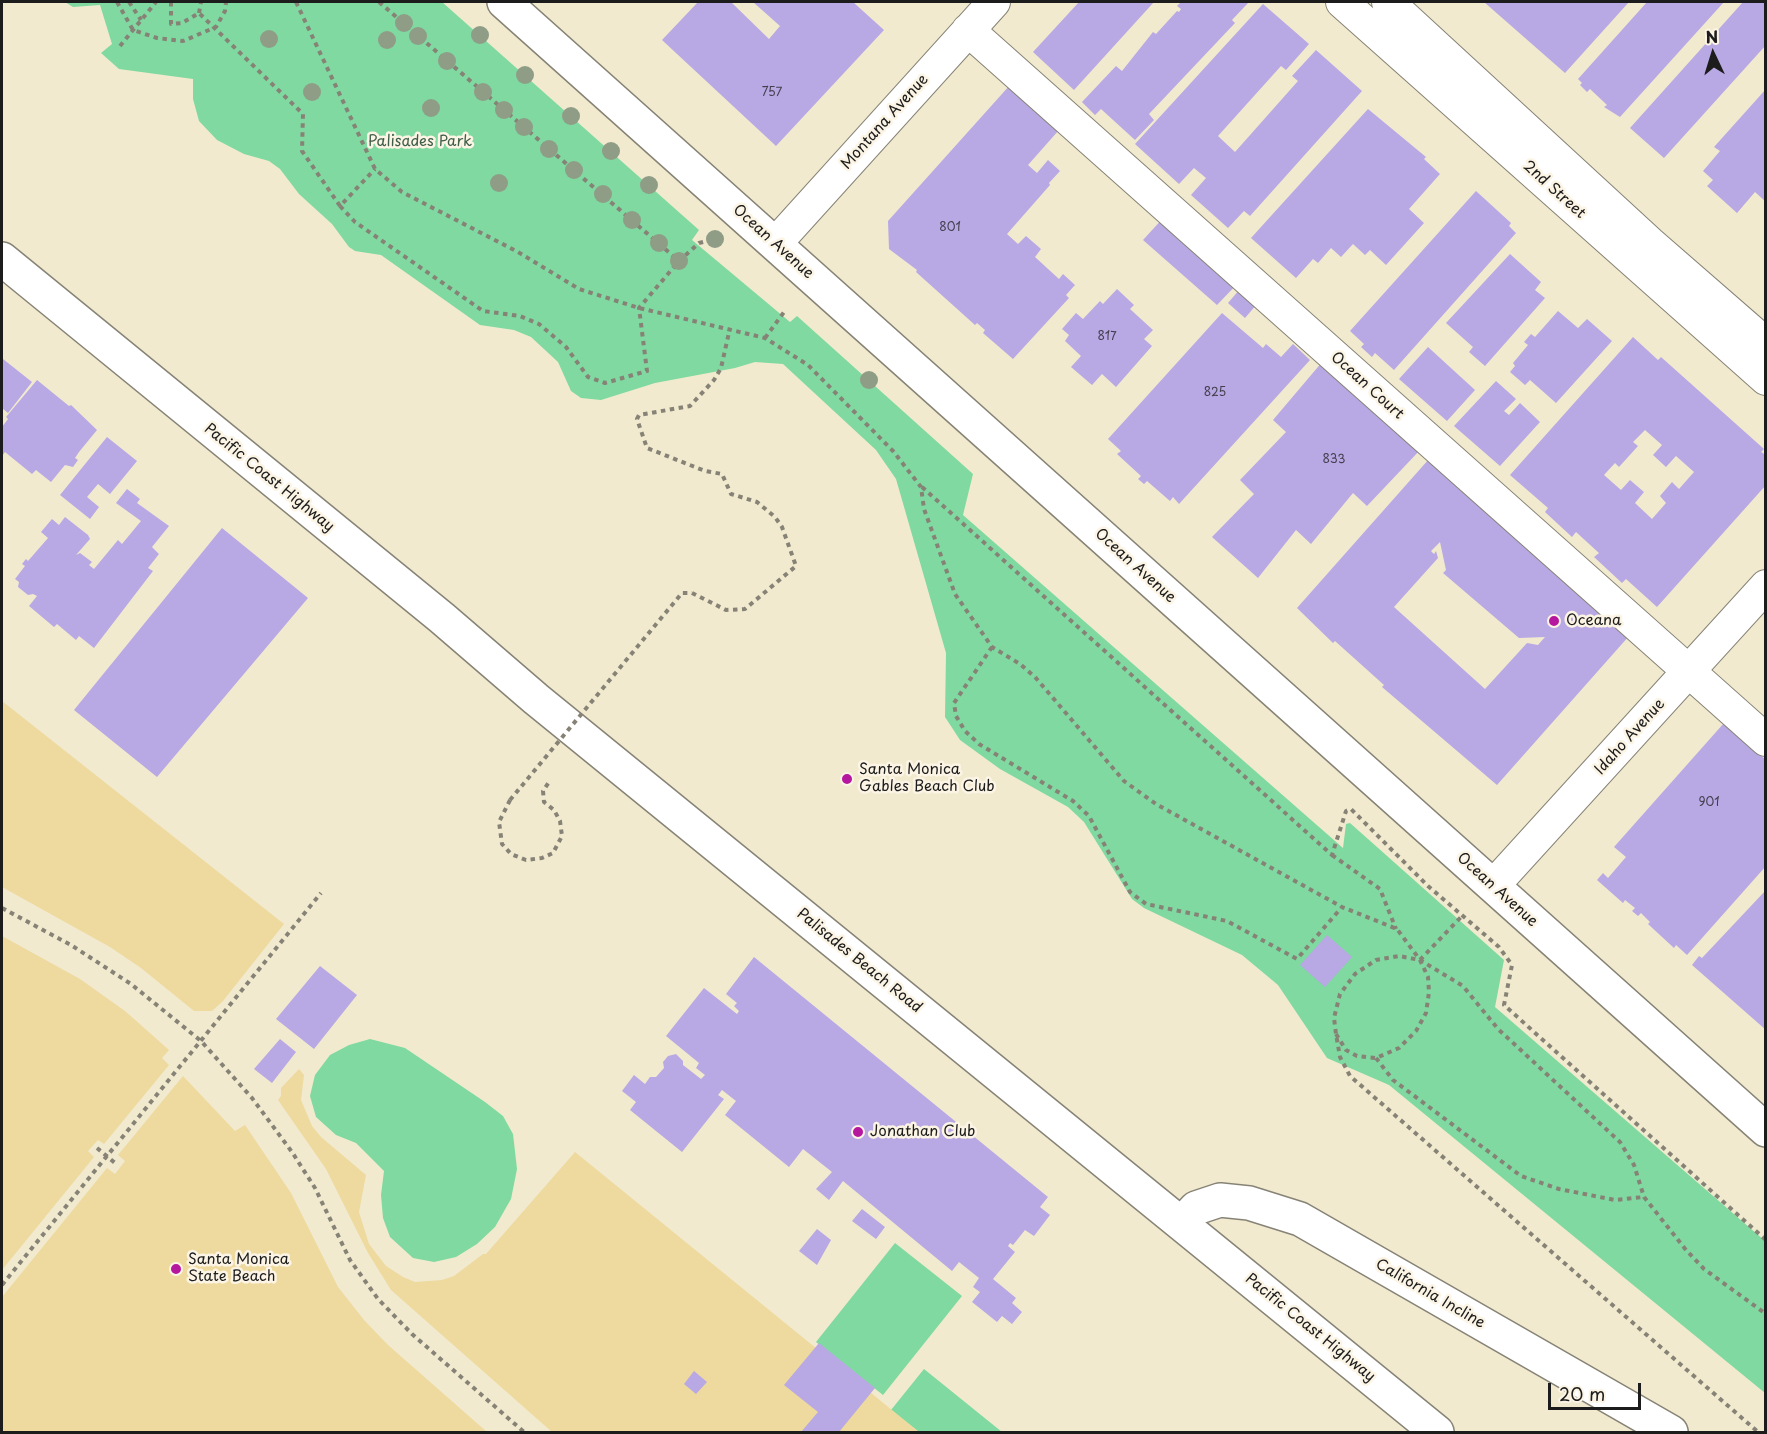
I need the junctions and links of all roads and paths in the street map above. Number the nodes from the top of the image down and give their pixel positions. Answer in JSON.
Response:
{"nodes":[{"id":1,"x":117,"y":2,"type":"edge"},
{"id":2,"x":129,"y":2,"type":"edge"},
{"id":3,"x":156,"y":2,"type":"edge"},
{"id":4,"x":171,"y":2,"type":"edge"},
{"id":5,"x":201,"y":2,"type":"edge"},
{"id":6,"x":226,"y":2,"type":"edge"},
{"id":7,"x":296,"y":2,"type":"edge"},
{"id":8,"x":379,"y":2,"type":"edge"},
{"id":9,"x":504,"y":2,"type":"edge"},
{"id":10,"x":994,"y":2,"type":"edge"},
{"id":11,"x":1342,"y":2,"type":"edge"},
{"id":12,"x":199,"y":14,"type":"junction"},
{"id":13,"x":1388,"y":16,"type":"edge"},
{"id":14,"x":141,"y":20,"type":"junction"},
{"id":15,"x":216,"y":27,"type":"junction"},
{"id":16,"x":133,"y":30,"type":"junction"},
{"id":17,"x":968,"y":30,"type":"junction"},
{"id":18,"x":120,"y":46,"type":"dead end"},
{"id":19,"x":375,"y":169,"type":"junction"},
{"id":20,"x":340,"y":206,"type":"junction"},
{"id":21,"x":715,"y":239,"type":"dead end"},
{"id":22,"x":776,"y":243,"type":"junction"},
{"id":23,"x":1642,"y":252,"type":"junction"},
{"id":24,"x":2,"y":259,"type":"edge"},
{"id":25,"x":680,"y":261,"type":"junction"},
{"id":26,"x":639,"y":308,"type":"junction"},
{"id":27,"x":784,"y":312,"type":"dead end"},
{"id":28,"x":730,"y":328,"type":"junction"},
{"id":29,"x":765,"y":339,"type":"junction"},
{"id":30,"x":1766,"y":344,"type":"edge"},
{"id":31,"x":1766,"y":379,"type":"edge"},
{"id":32,"x":921,"y":487,"type":"junction"},
{"id":33,"x":1766,"y":586,"type":"edge"},
{"id":34,"x":992,"y":647,"type":"junction"},
{"id":35,"x":1689,"y":673,"type":"junction"},
{"id":36,"x":536,"y":699,"type":"joint"},
{"id":37,"x":1766,"y":740,"type":"edge"},
{"id":38,"x":549,"y":782,"type":"dead end"},
{"id":39,"x":1332,"y":855,"type":"junction"},
{"id":40,"x":1493,"y":886,"type":"junction"},
{"id":41,"x":321,"y":893,"type":"dead end"},
{"id":42,"x":1342,"y":907,"type":"junction"},
{"id":43,"x":2,"y":908,"type":"edge"},
{"id":44,"x":1463,"y":915,"type":"junction"},
{"id":45,"x":1397,"y":930,"type":"junction"},
{"id":46,"x":1420,"y":960,"type":"junction"},
{"id":47,"x":1336,"y":1034,"type":"junction"},
{"id":48,"x":201,"y":1041,"type":"junction"},
{"id":49,"x":1376,"y":1058,"type":"junction"},
{"id":50,"x":1766,"y":1130,"type":"edge"},
{"id":51,"x":96,"y":1148,"type":"dead end"},
{"id":52,"x":107,"y":1156,"type":"junction"},
{"id":53,"x":115,"y":1163,"type":"dead end"},
{"id":54,"x":1644,"y":1197,"type":"junction"},
{"id":55,"x":1182,"y":1223,"type":"junction"},
{"id":56,"x":1766,"y":1240,"type":"edge"},
{"id":57,"x":2,"y":1285,"type":"edge"},
{"id":58,"x":1766,"y":1314,"type":"edge"},
{"id":59,"x":524,"y":1432,"type":"edge"},
{"id":60,"x":1437,"y":1432,"type":"edge"},
{"id":61,"x":1671,"y":1432,"type":"edge"},
{"id":62,"x":1758,"y":1432,"type":"edge"}],
"edges":[{"from":1,"to":16,"type":"path"},
{"from":2,"to":14,"type":"path"},
{"from":3,"to":14,"type":"path"},
{"from":4,"to":12,"type":"path"},
{"from":5,"to":12,"type":"path"},
{"from":6,"to":15,"type":"path"},
{"from":7,"to":19,"type":"path"},
{"from":8,"to":25,"type":"path"},
{"from":9,"to":22,"type":"main road","name":"Ocean Avenue"},
{"from":10,"to":17,"type":"street","name":"Montana Avenue"},
{"from":11,"to":13,"type":"street","name":"2nd Street"},
{"from":12,"to":15,"type":"path"},
{"from":13,"to":23,"type":"street","name":"2nd Street"},
{"from":14,"to":16,"type":"path"},
{"from":15,"to":16,"type":"path"},
{"from":15,"to":20,"type":"path"},
{"from":16,"to":18,"type":"path"},
{"from":17,"to":22,"type":"street","name":"Montana Avenue"},
{"from":17,"to":35,"type":"street","name":"Ocean Court"},
{"from":19,"to":20,"type":"path"},
{"from":19,"to":26,"type":"path"},
{"from":20,"to":26,"type":"path"},
{"from":21,"to":25,"type":"path"},
{"from":22,"to":40,"type":"main road","name":"Ocean Avenue"},
{"from":23,"to":30,"type":"street","name":"2nd Street"},
{"from":23,"to":31,"type":"street","name":"2nd Street"},
{"from":24,"to":36,"type":"main road","name":"Pacific Coast Highway"},
{"from":25,"to":26,"type":"path"},
{"from":26,"to":28,"type":"path"},
{"from":27,"to":29,"type":"path"},
{"from":28,"to":29,"type":"path"},
{"from":28,"to":38,"type":"path","bridge":true},
{"from":29,"to":32,"type":"path"},
{"from":32,"to":34,"type":"path"},
{"from":32,"to":39,"type":"path"},
{"from":33,"to":35,"type":"street","name":"Idaho Avenue"},
{"from":34,"to":42,"type":"path"},
{"from":34,"to":42,"type":"path"},
{"from":35,"to":37,"type":"street","name":"Ocean Court"},
{"from":35,"to":40,"type":"street","name":"Idaho Avenue"},
{"from":36,"to":55,"type":"main road","name":"Palisades Beach Road"},
{"from":39,"to":44,"type":"path"},
{"from":39,"to":45,"type":"path"},
{"from":40,"to":50,"type":"main road","name":"Ocean Avenue"},
{"from":41,"to":48,"type":"path"},
{"from":42,"to":45,"type":"path"},
{"from":43,"to":48,"type":"path"},
{"from":44,"to":46,"type":"path"},
{"from":44,"to":56,"type":"path"},
{"from":45,"to":46,"type":"path"},
{"from":46,"to":47,"type":"path"},
{"from":46,"to":49,"type":"path"},
{"from":46,"to":54,"type":"path"},
{"from":47,"to":49,"type":"path"},
{"from":47,"to":62,"type":"path"},
{"from":48,"to":52,"type":"path"},
{"from":48,"to":59,"type":"path"},
{"from":49,"to":54,"type":"path"},
{"from":51,"to":52,"type":"path"},
{"from":52,"to":53,"type":"path"},
{"from":52,"to":57,"type":"path"},
{"from":54,"to":58,"type":"path"},
{"from":55,"to":60,"type":"main road","name":"Pacific Coast Highway"},
{"from":55,"to":61,"type":"main road","name":"California Incline"}]}
